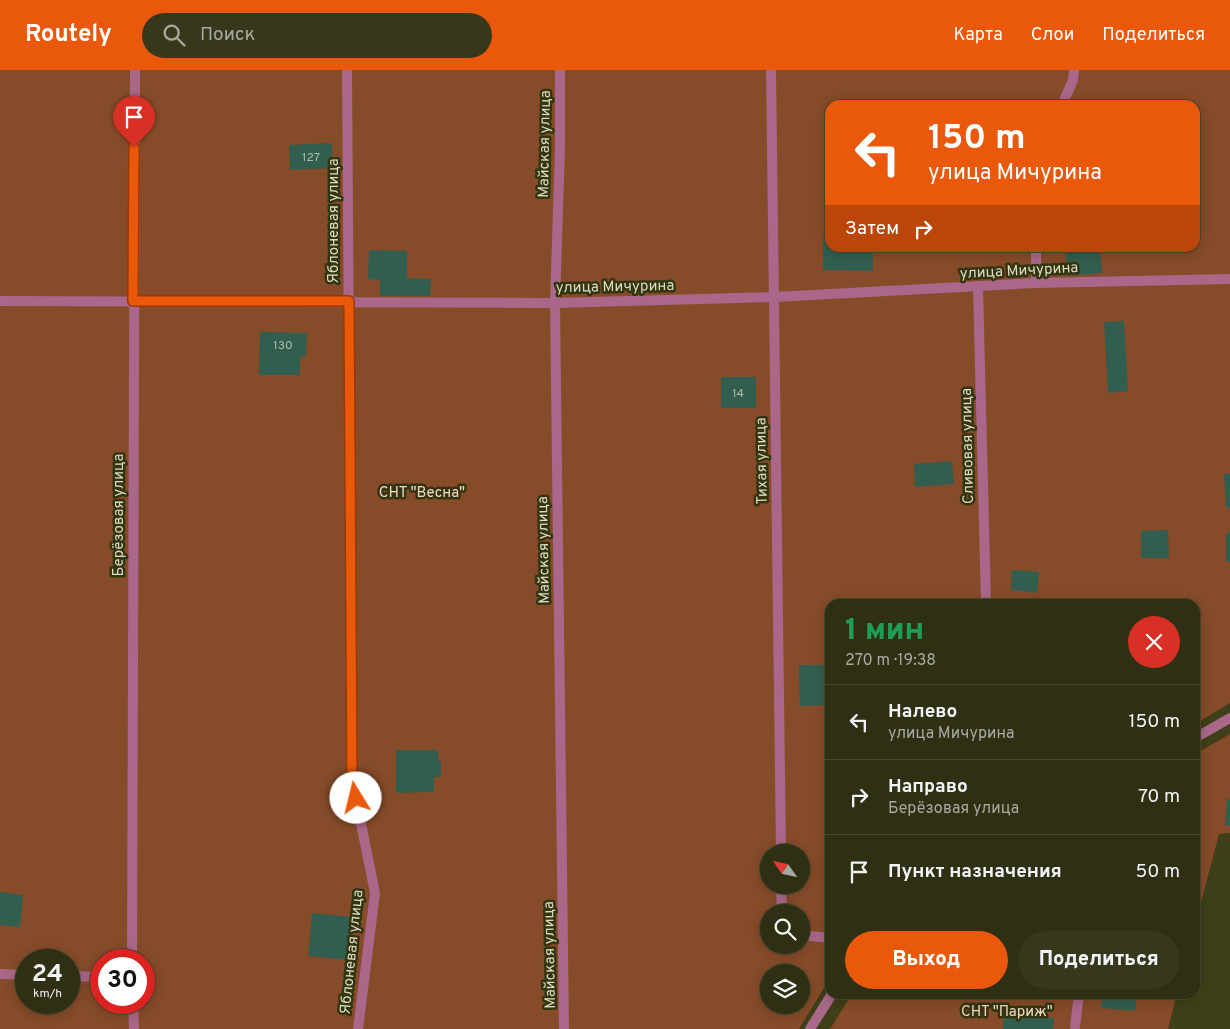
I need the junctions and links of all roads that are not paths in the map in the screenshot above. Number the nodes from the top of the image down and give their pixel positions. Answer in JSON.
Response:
{"nodes":[{"id":1,"x":135,"y":70,"type":"edge"},
{"id":2,"x":347,"y":70,"type":"edge"},
{"id":3,"x":560,"y":70,"type":"edge"},
{"id":4,"x":771,"y":70,"type":"edge"},
{"id":5,"x":1074,"y":70,"type":"edge"},
{"id":6,"x":1064,"y":100,"type":"edge"},
{"id":7,"x":1036,"y":252,"type":"edge"},
{"id":8,"x":1230,"y":279,"type":"edge"},
{"id":9,"x":1036,"y":283,"type":"junction"},
{"id":10,"x":978,"y":287,"type":"junction"},
{"id":11,"x":774,"y":298,"type":"junction"},
{"id":12,"x":0,"y":301,"type":"edge"},
{"id":13,"x":133,"y":301,"type":"junction"},
{"id":14,"x":349,"y":301,"type":"junction"},
{"id":15,"x":555,"y":303,"type":"junction"},
{"id":16,"x":986,"y":599,"type":"edge"},
{"id":17,"x":1230,"y":718,"type":"edge"},
{"id":18,"x":1200,"y":735,"type":"edge"},
{"id":19,"x":781,"y":844,"type":"edge"},
{"id":20,"x":810,"y":936,"type":"edge"},
{"id":21,"x":825,"y":937,"type":"edge"},
{"id":22,"x":132,"y":949,"type":"edge"},
{"id":23,"x":0,"y":974,"type":"edge"},
{"id":24,"x":15,"y":975,"type":"edge"},
{"id":25,"x":829,"y":999,"type":"edge"},
{"id":26,"x":1078,"y":999,"type":"edge"},
{"id":27,"x":133,"y":1014,"type":"edge"},
{"id":28,"x":1075,"y":1027,"type":"dead end"},
{"id":29,"x":134,"y":1029,"type":"edge"},
{"id":30,"x":358,"y":1029,"type":"edge"},
{"id":31,"x":564,"y":1029,"type":"edge"},
{"id":32,"x":810,"y":1029,"type":"edge"}],
"edges":[{"from":1,"to":13,"type":"street","name":"Берёзовая улица"},
{"from":2,"to":14,"type":"street","name":"Яблоневая улица"},
{"from":3,"to":15,"type":"street","name":"Майская улица"},
{"from":4,"to":11,"type":"street","name":"Тихая улица"},
{"from":5,"to":6,"type":"street"},
{"from":7,"to":9,"type":"street"},
{"from":8,"to":9,"type":"street","name":"улица Мичурина"},
{"from":9,"to":10,"type":"street","name":"улица Мичурина"},
{"from":10,"to":11,"type":"street","name":"улица Мичурина"},
{"from":10,"to":16,"type":"street","name":"Сливовая улица"},
{"from":11,"to":15,"type":"street","name":"улица Мичурина"},
{"from":11,"to":19,"type":"street","name":"Тихая улица"},
{"from":12,"to":13,"type":"street","name":"улица Мичурина"},
{"from":13,"to":14,"type":"street","name":"улица Мичурина"},
{"from":13,"to":22,"type":"street","name":"Берёзовая улица"},
{"from":14,"to":15,"type":"street","name":"улица Мичурина"},
{"from":14,"to":30,"type":"street","name":"Яблоневая улица"},
{"from":15,"to":31,"type":"street","name":"Майская улица"},
{"from":17,"to":18,"type":"street"},
{"from":20,"to":21,"type":"street"},
{"from":23,"to":24,"type":"street"},
{"from":25,"to":32,"type":"street"},
{"from":26,"to":28,"type":"street"},
{"from":27,"to":29,"type":"street"}]}
